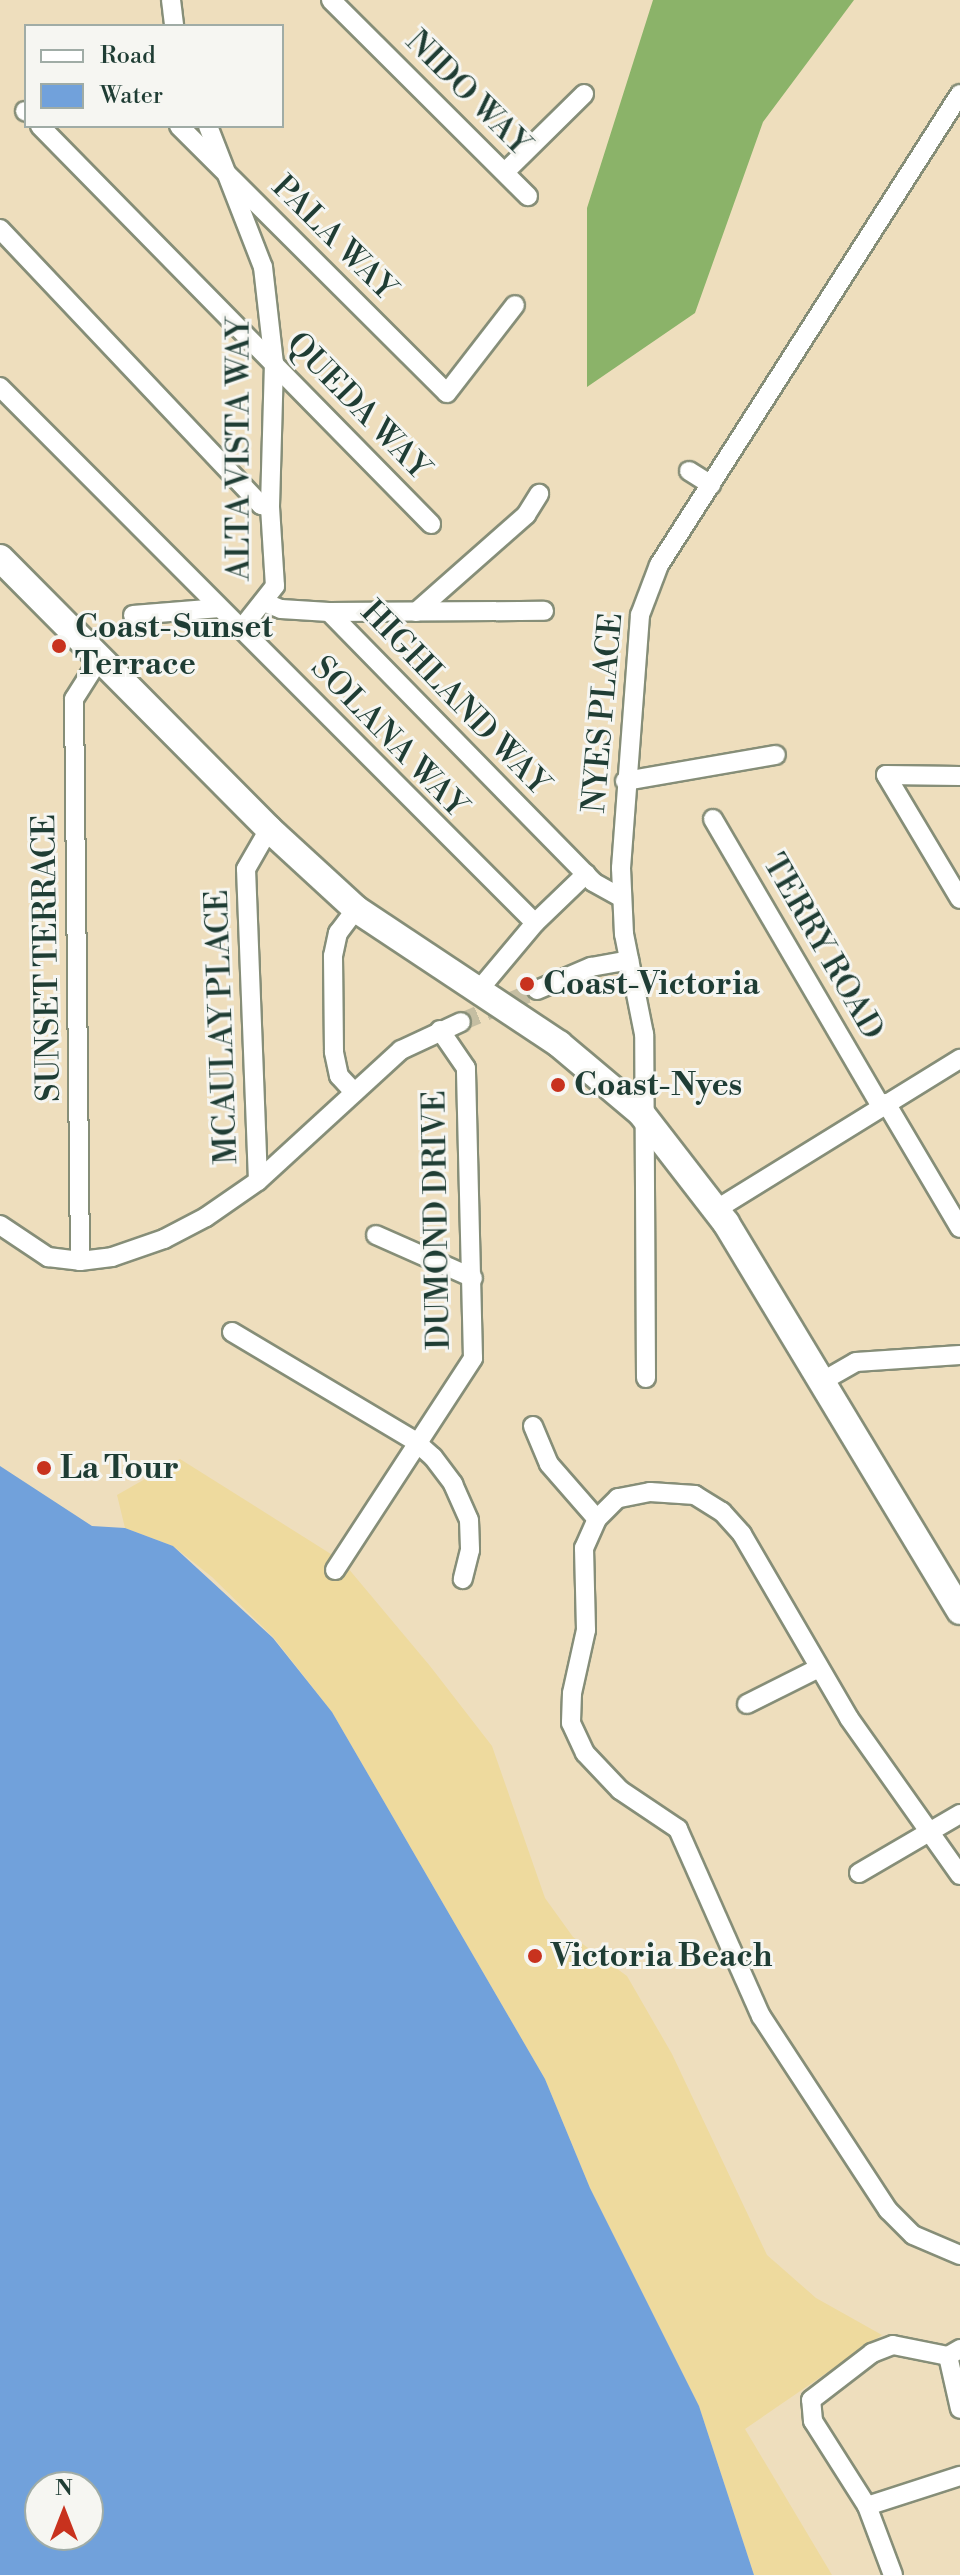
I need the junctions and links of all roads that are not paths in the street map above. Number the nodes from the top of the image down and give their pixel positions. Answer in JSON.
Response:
{"nodes":[{"id":1,"x":171,"y":0,"type":"edge"},
{"id":2,"x":331,"y":0,"type":"edge"},
{"id":3,"x":174,"y":24,"type":"edge"},
{"id":4,"x":584,"y":94,"type":"dead end"},
{"id":5,"x":960,"y":94,"type":"edge"},
{"id":6,"x":42,"y":128,"type":"edge"},
{"id":7,"x":181,"y":128,"type":"edge"},
{"id":8,"x":209,"y":128,"type":"edge"},
{"id":9,"x":505,"y":172,"type":"junction"},
{"id":10,"x":232,"y":179,"type":"junction"},
{"id":11,"x":528,"y":196,"type":"dead end"},
{"id":12,"x":0,"y":229,"type":"edge"},
{"id":13,"x":515,"y":305,"type":"dead end"},
{"id":14,"x":274,"y":363,"type":"junction"},
{"id":15,"x":0,"y":387,"type":"edge"},
{"id":16,"x":689,"y":471,"type":"dead end"},
{"id":17,"x":711,"y":485,"type":"junction"},
{"id":18,"x":539,"y":494,"type":"dead end"},
{"id":19,"x":270,"y":507,"type":"junction"},
{"id":20,"x":431,"y":524,"type":"dead end"},
{"id":21,"x":0,"y":558,"type":"edge"},
{"id":22,"x":266,"y":603,"type":"junction"},
{"id":23,"x":220,"y":608,"type":"junction"},
{"id":24,"x":544,"y":611,"type":"dead end"},
{"id":25,"x":329,"y":612,"type":"junction"},
{"id":26,"x":416,"y":612,"type":"junction"},
{"id":27,"x":133,"y":615,"type":"dead end"},
{"id":28,"x":242,"y":628,"type":"junction"},
{"id":29,"x":98,"y":661,"type":"junction"},
{"id":30,"x":776,"y":755,"type":"dead end"},
{"id":31,"x":960,"y":776,"type":"edge"},
{"id":32,"x":625,"y":781,"type":"junction"},
{"id":33,"x":713,"y":819,"type":"dead end"},
{"id":34,"x":269,"y":829,"type":"junction"},
{"id":35,"x":586,"y":874,"type":"junction"},
{"id":36,"x":622,"y":898,"type":"junction"},
{"id":37,"x":960,"y":899,"type":"edge"},
{"id":38,"x":356,"y":909,"type":"junction"},
{"id":39,"x":535,"y":923,"type":"junction"},
{"id":40,"x":629,"y":960,"type":"junction"},
{"id":41,"x":537,"y":990,"type":"tunnel mouth"},
{"id":42,"x":478,"y":991,"type":"junction"},
{"id":43,"x":461,"y":1022,"type":"tunnel mouth"},
{"id":44,"x":440,"y":1030,"type":"junction"},
{"id":45,"x":960,"y":1059,"type":"edge"},
{"id":46,"x":354,"y":1092,"type":"junction"},
{"id":47,"x":884,"y":1105,"type":"junction"},
{"id":48,"x":641,"y":1113,"type":"junction"},
{"id":49,"x":258,"y":1181,"type":"junction"},
{"id":50,"x":717,"y":1209,"type":"junction"},
{"id":51,"x":0,"y":1225,"type":"edge"},
{"id":52,"x":960,"y":1228,"type":"edge"},
{"id":53,"x":376,"y":1235,"type":"dead end"},
{"id":54,"x":80,"y":1261,"type":"junction"},
{"id":55,"x":473,"y":1278,"type":"junction"},
{"id":56,"x":232,"y":1332,"type":"dead end"},
{"id":57,"x":960,"y":1355,"type":"edge"},
{"id":58,"x":646,"y":1378,"type":"dead end"},
{"id":59,"x":821,"y":1382,"type":"junction"},
{"id":60,"x":533,"y":1426,"type":"dead end"},
{"id":61,"x":415,"y":1441,"type":"junction"},
{"id":62,"x":597,"y":1519,"type":"junction"},
{"id":63,"x":335,"y":1570,"type":"dead end"},
{"id":64,"x":463,"y":1579,"type":"dead end"},
{"id":65,"x":960,"y":1611,"type":"edge"},
{"id":66,"x":819,"y":1668,"type":"junction"},
{"id":67,"x":747,"y":1704,"type":"dead end"},
{"id":68,"x":960,"y":1814,"type":"edge"},
{"id":69,"x":931,"y":1833,"type":"junction"},
{"id":70,"x":859,"y":1873,"type":"dead end"},
{"id":71,"x":960,"y":1875,"type":"edge"},
{"id":72,"x":960,"y":2255,"type":"edge"},
{"id":73,"x":954,"y":2353,"type":"edge"},
{"id":74,"x":960,"y":2373,"type":"edge"},
{"id":75,"x":960,"y":2409,"type":"edge"},
{"id":76,"x":960,"y":2476,"type":"edge"},
{"id":77,"x":867,"y":2506,"type":"junction"},
{"id":78,"x":893,"y":2575,"type":"edge"}],
"edges":[{"from":1,"to":3,"type":"street"},
{"from":2,"to":9,"type":"street","name":"NIDO WAY"},
{"from":4,"to":9,"type":"street"},
{"from":5,"to":17,"type":"street","name":"NYES PLACE"},
{"from":6,"to":14,"type":"street","name":"QUEDA WAY"},
{"from":7,"to":10,"type":"street","name":"PALA WAY"},
{"from":8,"to":10,"type":"street","name":"ALTA VISTA WAY"},
{"from":9,"to":11,"type":"street","name":"NIDO WAY"},
{"from":10,"to":13,"type":"street","name":"PALA WAY"},
{"from":10,"to":14,"type":"street","name":"ALTA VISTA WAY"},
{"from":12,"to":19,"type":"street"},
{"from":14,"to":19,"type":"street","name":"ALTA VISTA WAY"},
{"from":14,"to":20,"type":"street","name":"QUEDA WAY"},
{"from":15,"to":23,"type":"street","name":"SOLANA WAY"},
{"from":16,"to":17,"type":"street"},
{"from":17,"to":32,"type":"street","name":"NYES PLACE"},
{"from":18,"to":26,"type":"street"},
{"from":19,"to":22,"type":"street","name":"ALTA VISTA WAY"},
{"from":21,"to":29,"type":"highway"},
{"from":22,"to":25,"type":"street","name":"HIGHLAND WAY"},
{"from":22,"to":28,"type":"street","name":"ALTA VISTA WAY"},
{"from":23,"to":27,"type":"street"},
{"from":23,"to":28,"type":"street","name":"SOLANA WAY"},
{"from":24,"to":26,"type":"street"},
{"from":25,"to":26,"type":"street"},
{"from":25,"to":35,"type":"street","name":"HIGHLAND WAY"},
{"from":28,"to":39,"type":"street","name":"SOLANA WAY"},
{"from":29,"to":34,"type":"highway"},
{"from":29,"to":54,"type":"street","name":"SUNSET TERRACE"},
{"from":30,"to":32,"type":"street"},
{"from":31,"to":37,"type":"street"},
{"from":32,"to":36,"type":"street","name":"NYES PLACE"},
{"from":33,"to":47,"type":"street","name":"TERRY ROAD"},
{"from":34,"to":38,"type":"highway"},
{"from":34,"to":49,"type":"street","name":"MCAULAY PLACE"},
{"from":35,"to":36,"type":"street","name":"HIGHLAND WAY"},
{"from":35,"to":39,"type":"street"},
{"from":36,"to":40,"type":"street","name":"NYES PLACE"},
{"from":38,"to":42,"type":"highway"},
{"from":38,"to":46,"type":"street"},
{"from":39,"to":42,"type":"street"},
{"from":40,"to":41,"type":"street"},
{"from":40,"to":48,"type":"street","name":"NYES PLACE"},
{"from":42,"to":48,"type":"highway"},
{"from":43,"to":44,"type":"street"},
{"from":44,"to":46,"type":"street"},
{"from":44,"to":55,"type":"street","name":"DUMOND DRIVE"},
{"from":45,"to":47,"type":"street"},
{"from":46,"to":49,"type":"street"},
{"from":47,"to":50,"type":"street"},
{"from":47,"to":52,"type":"street","name":"TERRY ROAD"},
{"from":48,"to":50,"type":"highway"},
{"from":48,"to":58,"type":"street","name":"NYES PLACE"},
{"from":49,"to":54,"type":"street"},
{"from":50,"to":59,"type":"highway"},
{"from":51,"to":54,"type":"street"},
{"from":53,"to":55,"type":"street"},
{"from":55,"to":61,"type":"street","name":"DUMOND DRIVE"},
{"from":56,"to":61,"type":"street"},
{"from":57,"to":59,"type":"street"},
{"from":59,"to":65,"type":"highway"},
{"from":60,"to":62,"type":"street"},
{"from":61,"to":63,"type":"street","name":"DUMOND DRIVE"},
{"from":61,"to":64,"type":"street"},
{"from":62,"to":66,"type":"street"},
{"from":62,"to":72,"type":"street"},
{"from":66,"to":67,"type":"street"},
{"from":66,"to":69,"type":"street"},
{"from":68,"to":69,"type":"street"},
{"from":69,"to":70,"type":"street"},
{"from":69,"to":71,"type":"street"},
{"from":73,"to":74,"type":"street"},
{"from":73,"to":75,"type":"street"},
{"from":73,"to":77,"type":"street"},
{"from":76,"to":77,"type":"street"},
{"from":77,"to":78,"type":"street"}]}
